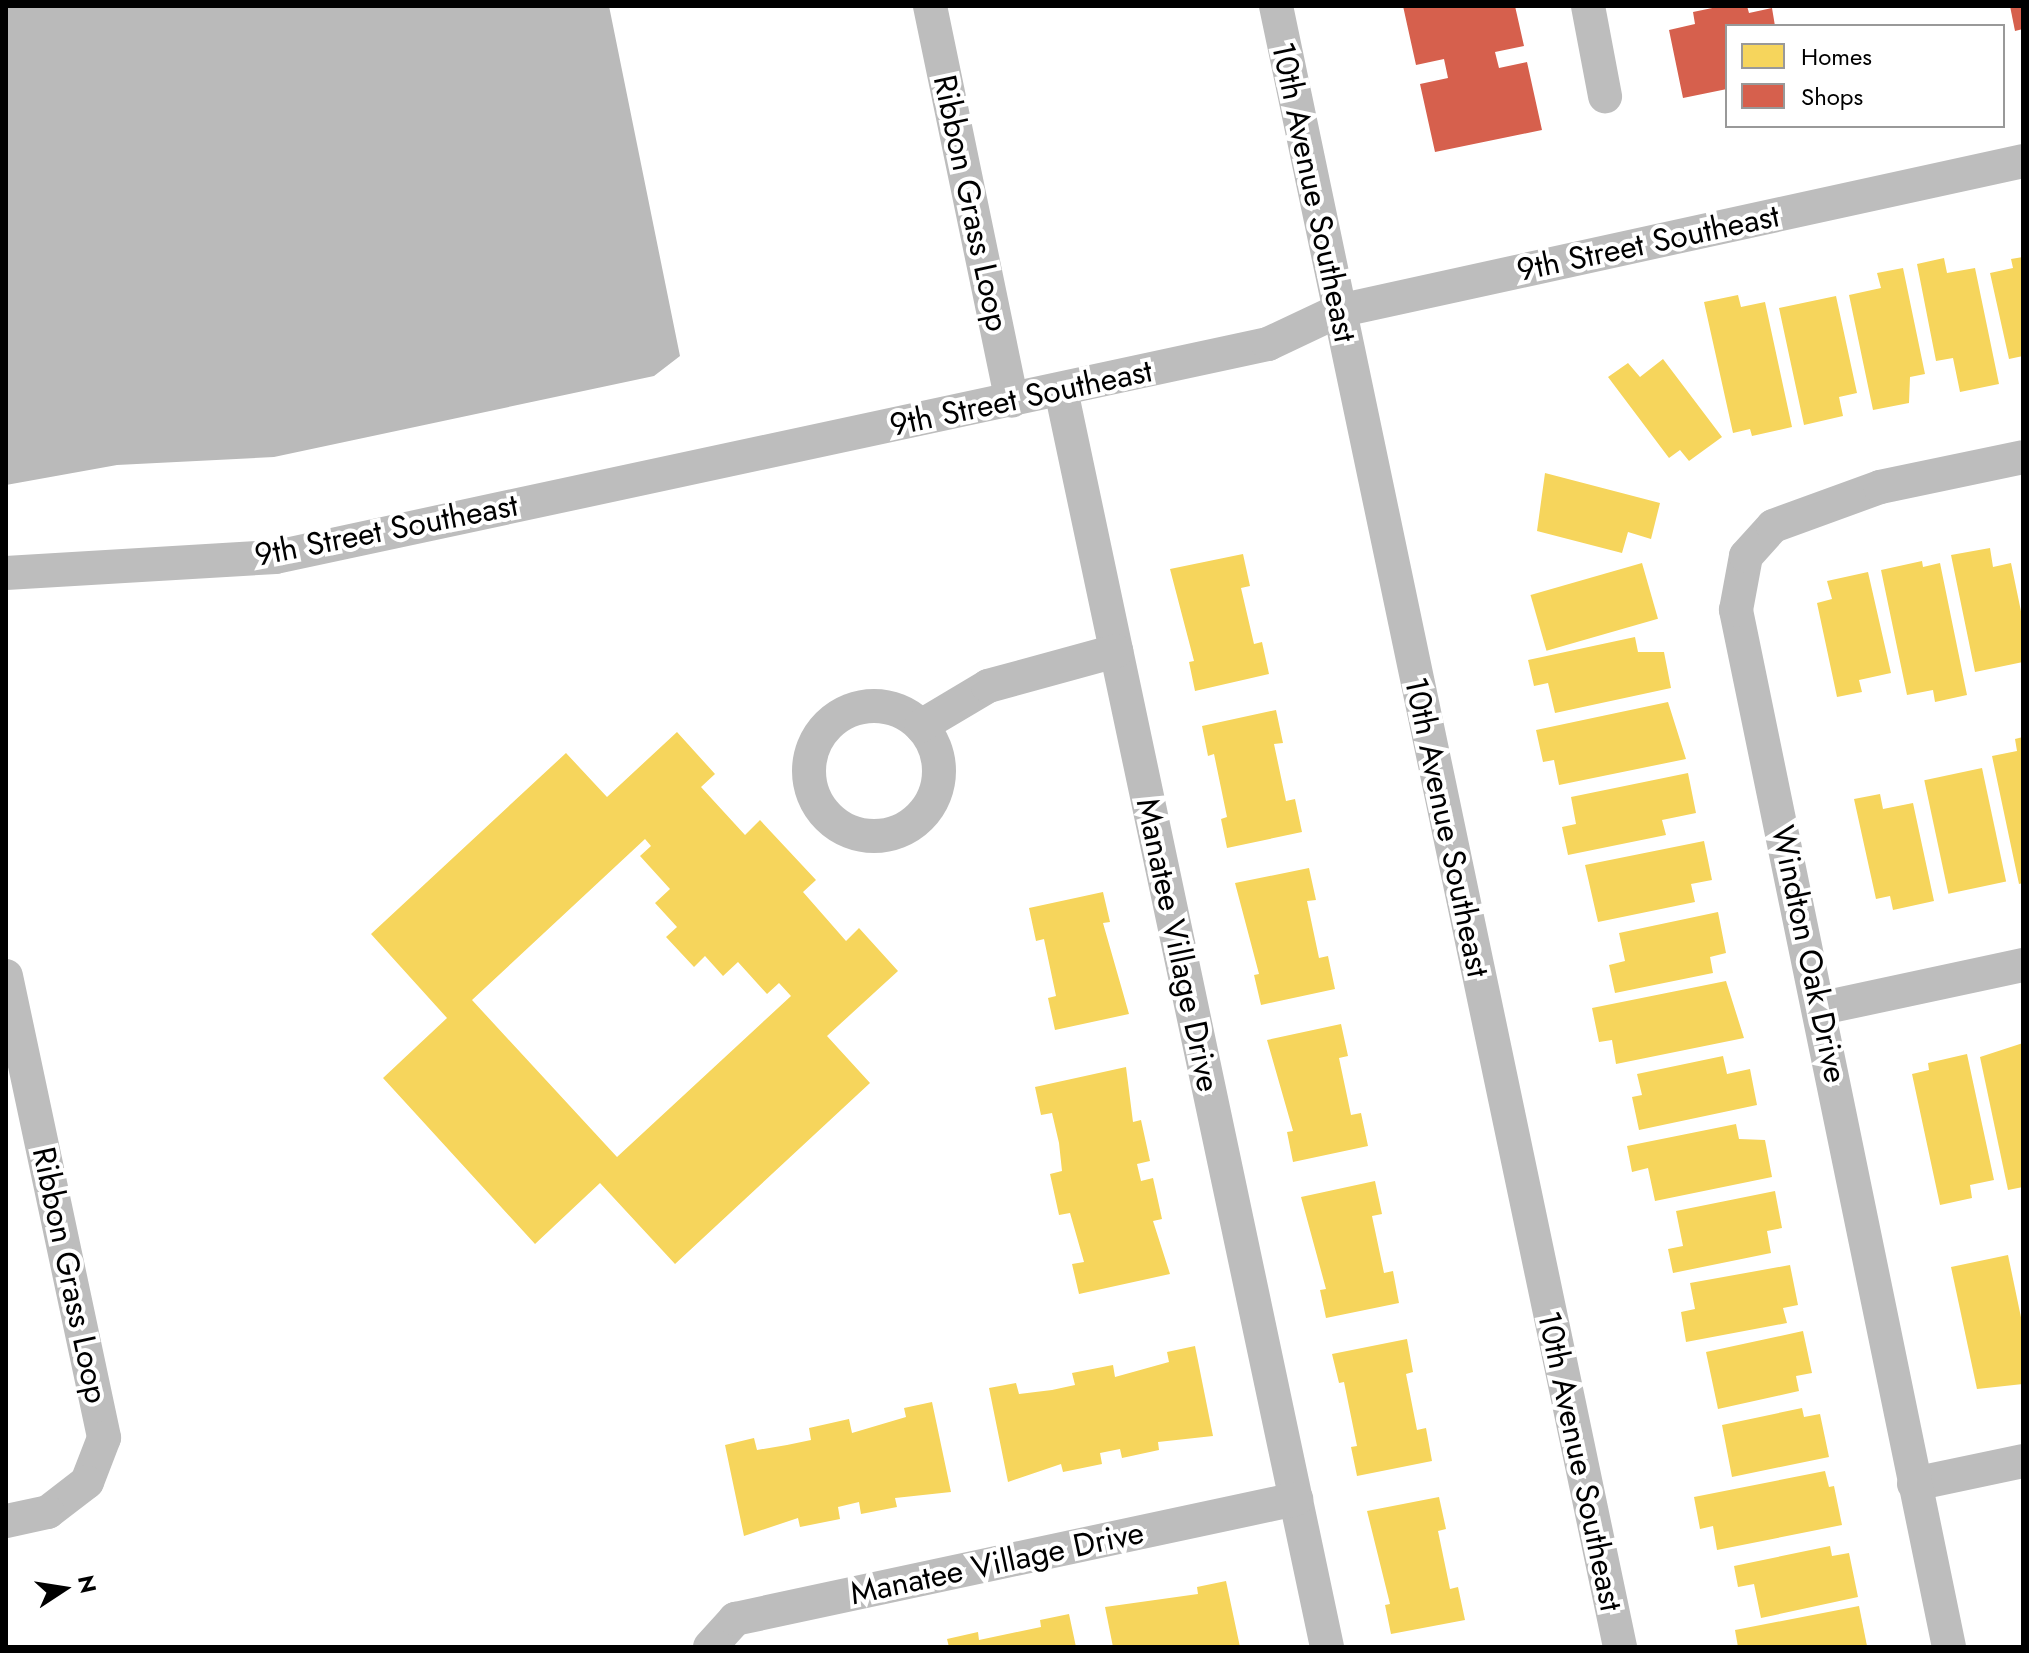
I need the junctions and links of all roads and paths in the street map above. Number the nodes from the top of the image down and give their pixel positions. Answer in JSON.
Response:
{"nodes":[{"id":1,"x":930,"y":6,"type":"edge"},
{"id":2,"x":1276,"y":6,"type":"edge"},
{"id":3,"x":1588,"y":6,"type":"edge"},
{"id":4,"x":1605,"y":96,"type":"dead end"},
{"id":5,"x":2023,"y":161,"type":"edge"},
{"id":6,"x":1338,"y":311,"type":"junction"},
{"id":7,"x":1061,"y":390,"type":"junction"},
{"id":8,"x":1012,"y":401,"type":"junction"},
{"id":9,"x":2023,"y":457,"type":"edge"},
{"id":10,"x":6,"y":573,"type":"edge"},
{"id":11,"x":1116,"y":651,"type":"junction"},
{"id":12,"x":921,"y":726,"type":"dead end"},
{"id":13,"x":2023,"y":965,"type":"edge"},
{"id":14,"x":6,"y":976,"type":"edge"},
{"id":15,"x":1822,"y":1008,"type":"junction"},
{"id":16,"x":2023,"y":1461,"type":"edge"},
{"id":17,"x":1914,"y":1484,"type":"junction"},
{"id":18,"x":1296,"y":1499,"type":"junction"},
{"id":19,"x":6,"y":1521,"type":"edge"},
{"id":20,"x":710,"y":1647,"type":"edge"},
{"id":21,"x":1327,"y":1647,"type":"edge"},
{"id":22,"x":1620,"y":1647,"type":"edge"},
{"id":23,"x":1949,"y":1647,"type":"edge"}],
"edges":[{"from":1,"to":8,"type":"street","name":"Ribbon Grass Loop"},
{"from":2,"to":6,"type":"street","name":"10th Avenue Southeast"},
{"from":3,"to":4,"type":"street"},
{"from":5,"to":6,"type":"street","name":"9th Street Southeast"},
{"from":6,"to":7,"type":"street","name":"9th Street Southeast"},
{"from":6,"to":22,"type":"street","name":"10th Avenue Southeast"},
{"from":7,"to":8,"type":"street","name":"9th Street Southeast"},
{"from":7,"to":11,"type":"street","name":"Manatee Village Drive"},
{"from":8,"to":10,"type":"street","name":"9th Street Southeast"},
{"from":9,"to":15,"type":"street","name":"Windton Oak Drive"},
{"from":11,"to":12,"type":"street"},
{"from":11,"to":18,"type":"street","name":"Manatee Village Drive"},
{"from":13,"to":15,"type":"street"},
{"from":14,"to":19,"type":"street","name":"Ribbon Grass Loop"},
{"from":15,"to":17,"type":"street","name":"Windton Oak Drive"},
{"from":16,"to":17,"type":"street"},
{"from":17,"to":23,"type":"street","name":"Windton Oak Drive"},
{"from":18,"to":20,"type":"street","name":"Manatee Village Drive"},
{"from":18,"to":21,"type":"street","name":"Manatee Village Drive"}]}
